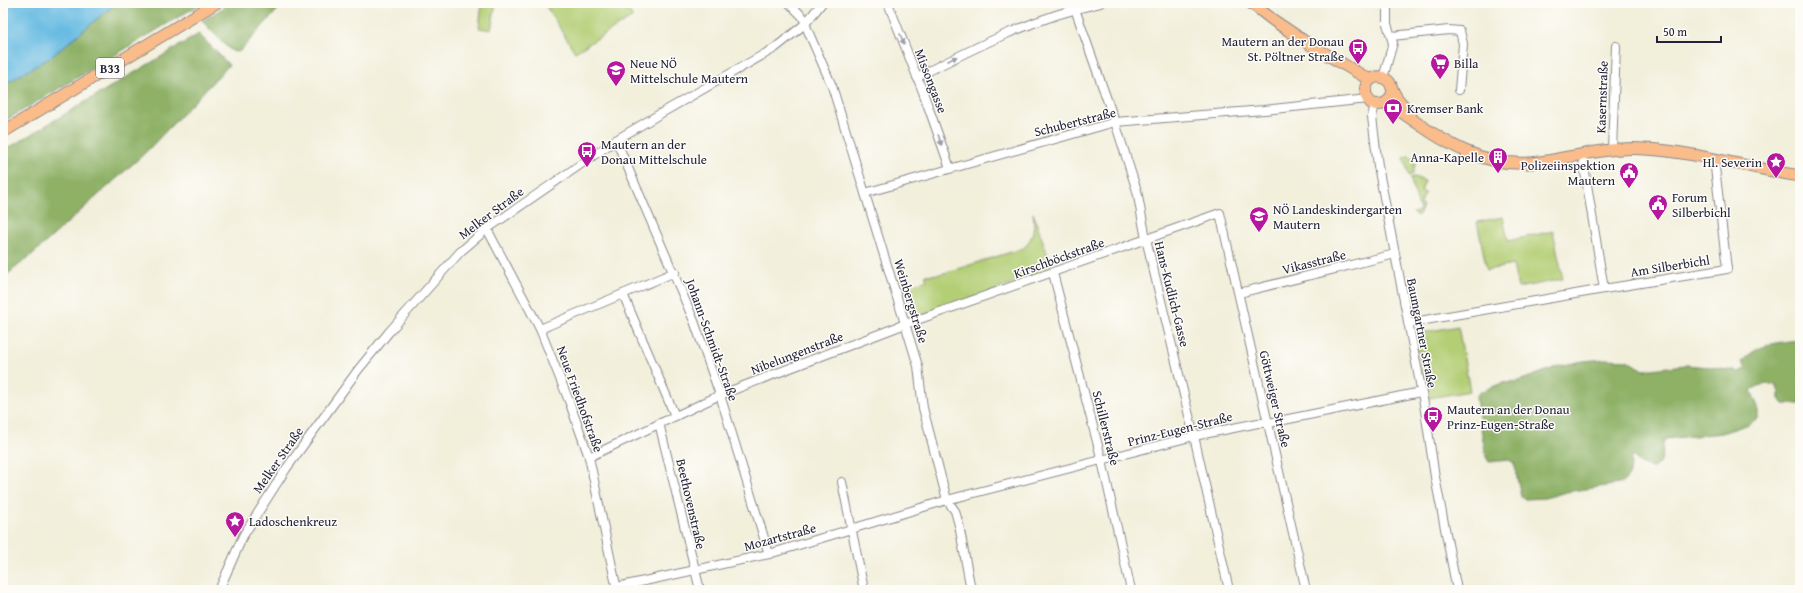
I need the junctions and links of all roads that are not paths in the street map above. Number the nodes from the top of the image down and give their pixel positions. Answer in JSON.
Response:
{"nodes":[{"id":1,"x":216,"y":3,"type":"edge"},
{"id":2,"x":789,"y":3,"type":"edge"},
{"id":3,"x":822,"y":3,"type":"edge"},
{"id":4,"x":888,"y":3,"type":"edge"},
{"id":5,"x":1100,"y":3,"type":"edge"},
{"id":6,"x":1252,"y":3,"type":"edge"},
{"id":7,"x":1387,"y":3,"type":"edge"},
{"id":8,"x":1074,"y":9,"type":"junction"},
{"id":9,"x":806,"y":24,"type":"junction"},
{"id":10,"x":1392,"y":36,"type":"junction"},
{"id":11,"x":1616,"y":46,"type":"dead end"},
{"id":12,"x":917,"y":77,"type":"junction"},
{"id":13,"x":1383,"y":78,"type":"junction"},
{"id":14,"x":1370,"y":80,"type":"junction"},
{"id":15,"x":1459,"y":90,"type":"dead end"},
{"id":16,"x":1393,"y":91,"type":"junction"},
{"id":17,"x":1371,"y":102,"type":"junction"},
{"id":18,"x":1387,"y":102,"type":"junction"},
{"id":19,"x":1115,"y":122,"type":"junction"},
{"id":20,"x":1417,"y":122,"type":"junction"},
{"id":21,"x":3,"y":132,"type":"edge"},
{"id":22,"x":616,"y":140,"type":"junction"},
{"id":23,"x":1612,"y":150,"type":"junction"},
{"id":24,"x":1582,"y":154,"type":"junction"},
{"id":25,"x":1714,"y":159,"type":"junction"},
{"id":26,"x":950,"y":168,"type":"junction"},
{"id":27,"x":1800,"y":176,"type":"edge"},
{"id":28,"x":865,"y":193,"type":"junction"},
{"id":29,"x":1220,"y":213,"type":"joint"},
{"id":30,"x":486,"y":229,"type":"junction"},
{"id":31,"x":1146,"y":239,"type":"junction"},
{"id":32,"x":1395,"y":254,"type":"junction"},
{"id":33,"x":675,"y":272,"type":"junction"},
{"id":34,"x":1053,"y":273,"type":"junction"},
{"id":35,"x":1604,"y":289,"type":"junction"},
{"id":36,"x":1239,"y":293,"type":"junction"},
{"id":37,"x":622,"y":294,"type":"junction"},
{"id":38,"x":1408,"y":322,"type":"junction"},
{"id":39,"x":906,"y":324,"type":"junction"},
{"id":40,"x":540,"y":329,"type":"junction"},
{"id":41,"x":1421,"y":392,"type":"junction"},
{"id":42,"x":720,"y":395,"type":"junction"},
{"id":43,"x":675,"y":416,"type":"junction"},
{"id":44,"x":659,"y":423,"type":"junction"},
{"id":45,"x":1268,"y":423,"type":"junction"},
{"id":46,"x":1194,"y":436,"type":"junction"},
{"id":47,"x":589,"y":457,"type":"junction"},
{"id":48,"x":1102,"y":461,"type":"junction"},
{"id":49,"x":842,"y":482,"type":"dead end"},
{"id":50,"x":947,"y":500,"type":"junction"},
{"id":51,"x":851,"y":529,"type":"junction"},
{"id":52,"x":769,"y":554,"type":"junction"},
{"id":53,"x":694,"y":569,"type":"junction"},
{"id":54,"x":617,"y":588,"type":"edge"},
{"id":55,"x":219,"y":590,"type":"edge"},
{"id":56,"x":700,"y":590,"type":"edge"},
{"id":57,"x":864,"y":590,"type":"edge"},
{"id":58,"x":972,"y":590,"type":"edge"},
{"id":59,"x":1131,"y":590,"type":"edge"},
{"id":60,"x":1229,"y":590,"type":"edge"},
{"id":61,"x":1306,"y":590,"type":"edge"},
{"id":62,"x":1456,"y":590,"type":"edge"}],
"edges":[{"from":1,"to":21,"type":"main road","number":"B33"},
{"from":2,"to":9,"type":"street","name":"Weinbergstraße"},
{"from":3,"to":9,"type":"street","name":"Melker Straße"},
{"from":4,"to":12,"type":"street","name":"Missongasse","one_way":true},
{"from":5,"to":8,"type":"street"},
{"from":6,"to":14,"type":"main road"},
{"from":7,"to":10,"type":"street"},
{"from":12,"to":8,"type":"street","one_way":true},
{"from":8,"to":19,"type":"street","name":"Hans-Kudlich-Gasse"},
{"from":9,"to":22,"type":"street","name":"Melker Straße"},
{"from":9,"to":28,"type":"street","name":"Weinbergstraße"},
{"from":10,"to":13,"type":"street"},
{"from":10,"to":15,"type":"street"},
{"from":11,"to":23,"type":"street","name":"Kasernstraße"},
{"from":12,"to":26,"type":"street","name":"Missongasse","one_way":true},
{"from":13,"to":14,"type":"main road"},
{"from":13,"to":16,"type":"main road"},
{"from":14,"to":17,"type":"main road"},
{"from":16,"to":18,"type":"main road"},
{"from":16,"to":20,"type":"main road"},
{"from":17,"to":18,"type":"main road"},
{"from":17,"to":19,"type":"street","name":"Schubertstraße"},
{"from":17,"to":32,"type":"street","name":"Baumgartner Straße"},
{"from":18,"to":20,"type":"main road"},
{"from":19,"to":26,"type":"street","name":"Schubertstraße"},
{"from":19,"to":31,"type":"street","name":"Hans-Kudlich-Gasse"},
{"from":20,"to":24,"type":"main road"},
{"from":22,"to":30,"type":"street","name":"Melker Straße"},
{"from":22,"to":33,"type":"street","name":"Johann-Schmidt-Straße"},
{"from":23,"to":24,"type":"main road"},
{"from":23,"to":25,"type":"main road"},
{"from":24,"to":35,"type":"street"},
{"from":25,"to":27,"type":"main road"},
{"from":25,"to":35,"type":"street","name":"Am Silberbichl"},
{"from":26,"to":28,"type":"street","name":"Schubertstraße"},
{"from":28,"to":39,"type":"street","name":"Weinbergstraße"},
{"from":29,"to":31,"type":"street","name":"Kirschböckstraße"},
{"from":29,"to":36,"type":"street","name":"Göttweiger Straße"},
{"from":30,"to":40,"type":"street","name":"Neue Friedhofstraße"},
{"from":30,"to":55,"type":"street","name":"Melker Straße"},
{"from":31,"to":34,"type":"street","name":"Kirschböckstraße"},
{"from":31,"to":46,"type":"street","name":"Hans-Kudlich-Gasse"},
{"from":32,"to":36,"type":"street","name":"Vikasstraße"},
{"from":32,"to":38,"type":"street","name":"Baumgartner Straße"},
{"from":33,"to":37,"type":"street"},
{"from":33,"to":42,"type":"street","name":"Johann-Schmidt-Straße"},
{"from":34,"to":39,"type":"street","name":"Kirschböckstraße"},
{"from":34,"to":48,"type":"street","name":"Schillerstraße"},
{"from":35,"to":38,"type":"street","name":"Am Silberbichl"},
{"from":36,"to":45,"type":"street","name":"Göttweiger Straße"},
{"from":37,"to":40,"type":"street"},
{"from":37,"to":43,"type":"street"},
{"from":38,"to":41,"type":"street","name":"Baumgartner Straße"},
{"from":39,"to":42,"type":"street","name":"Nibelungenstraße"},
{"from":39,"to":50,"type":"street","name":"Weinbergstraße"},
{"from":40,"to":47,"type":"street","name":"Neue Friedhofstraße"},
{"from":41,"to":45,"type":"street","name":"Prinz-Eugen-Straße"},
{"from":41,"to":62,"type":"street","name":"Baumgartner Straße"},
{"from":42,"to":43,"type":"street","name":"Nibelungenstraße"},
{"from":42,"to":52,"type":"street","name":"Johann-Schmidt-Straße"},
{"from":43,"to":44,"type":"street","name":"Nibelungenstraße"},
{"from":44,"to":47,"type":"street","name":"Nibelungenstraße"},
{"from":44,"to":53,"type":"street","name":"Beethovenstraße"},
{"from":45,"to":46,"type":"street","name":"Prinz-Eugen-Straße"},
{"from":45,"to":61,"type":"street","name":"Göttweiger Straße"},
{"from":46,"to":48,"type":"street","name":"Prinz-Eugen-Straße"},
{"from":46,"to":60,"type":"street","name":"Hans-Kudlich-Gasse"},
{"from":47,"to":54,"type":"street","name":"Neue Friedhofstraße"},
{"from":48,"to":50,"type":"street","name":"Prinz-Eugen-Straße"},
{"from":48,"to":59,"type":"street","name":"Schillerstraße"},
{"from":49,"to":51,"type":"street"},
{"from":50,"to":51,"type":"street","name":"Mozartstraße"},
{"from":50,"to":58,"type":"street","name":"Weinbergstraße"},
{"from":51,"to":52,"type":"street","name":"Mozartstraße"},
{"from":51,"to":57,"type":"street"},
{"from":52,"to":53,"type":"street","name":"Mozartstraße"},
{"from":53,"to":54,"type":"street","name":"Mozartstraße"},
{"from":53,"to":56,"type":"street","name":"Beethovenstraße"}]}
